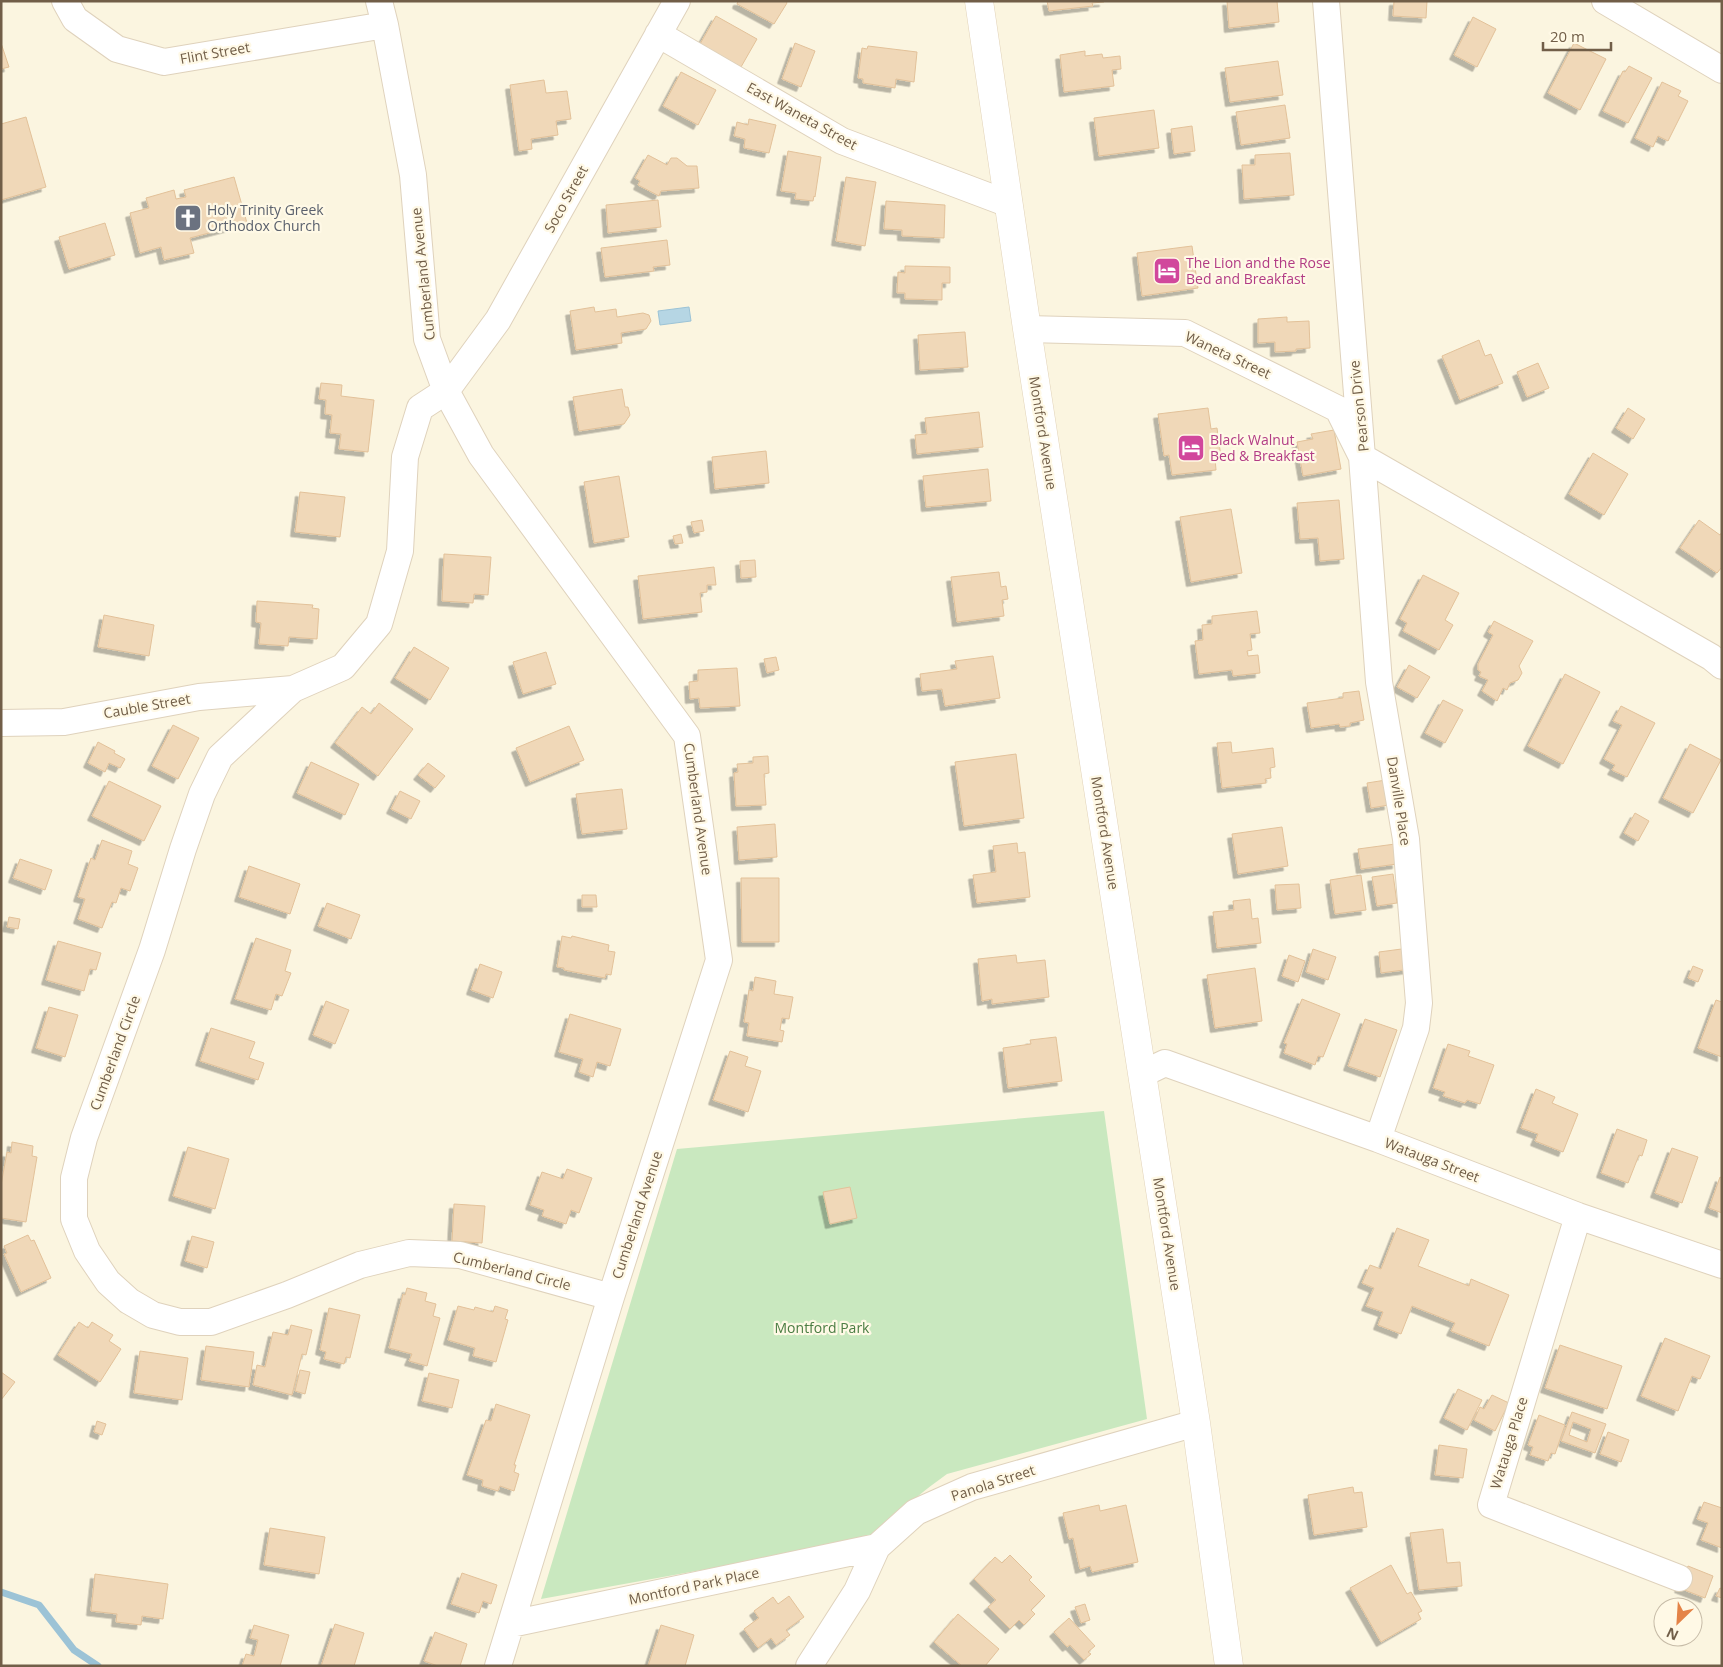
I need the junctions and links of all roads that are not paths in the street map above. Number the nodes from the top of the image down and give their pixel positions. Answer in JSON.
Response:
{"nodes":[{"id":1,"x":65,"y":1,"type":"edge"},
{"id":2,"x":676,"y":1,"type":"edge"},
{"id":3,"x":979,"y":1,"type":"edge"},
{"id":4,"x":1326,"y":1,"type":"edge"},
{"id":5,"x":1605,"y":1,"type":"edge"},
{"id":6,"x":382,"y":13,"type":"edge"},
{"id":7,"x":658,"y":34,"type":"junction"},
{"id":8,"x":1722,"y":70,"type":"edge"},
{"id":9,"x":1009,"y":204,"type":"junction"},
{"id":10,"x":1027,"y":329,"type":"junction"},
{"id":11,"x":446,"y":391,"type":"junction"},
{"id":12,"x":1362,"y":457,"type":"junction"},
{"id":13,"x":1722,"y":666,"type":"edge"},
{"id":14,"x":293,"y":689,"type":"junction"},
{"id":15,"x":1,"y":723,"type":"edge"},
{"id":16,"x":1142,"y":1074,"type":"junction"},
{"id":17,"x":1378,"y":1139,"type":"junction"},
{"id":18,"x":1578,"y":1216,"type":"junction"},
{"id":19,"x":1722,"y":1266,"type":"edge"},
{"id":20,"x":611,"y":1297,"type":"junction"},
{"id":21,"x":1196,"y":1423,"type":"junction"},
{"id":22,"x":877,"y":1547,"type":"junction"},
{"id":23,"x":1679,"y":1578,"type":"dead end"},
{"id":24,"x":512,"y":1624,"type":"junction"},
{"id":25,"x":498,"y":1666,"type":"edge"},
{"id":26,"x":810,"y":1666,"type":"edge"},
{"id":27,"x":1229,"y":1666,"type":"edge"}],
"edges":[{"from":1,"to":6,"type":"street","name":"Flint Street"},
{"from":2,"to":7,"type":"street","name":"Soco Street"},
{"from":3,"to":9,"type":"street","name":"Montford Avenue"},
{"from":4,"to":12,"type":"street","name":"Pearson Drive"},
{"from":5,"to":8,"type":"street"},
{"from":6,"to":11,"type":"street","name":"Cumberland Avenue"},
{"from":7,"to":9,"type":"street","name":"East Waneta Street"},
{"from":7,"to":11,"type":"street","name":"Soco Street"},
{"from":9,"to":10,"type":"street","name":"Montford Avenue"},
{"from":10,"to":12,"type":"street","name":"Waneta Street"},
{"from":10,"to":16,"type":"street","name":"Montford Avenue"},
{"from":11,"to":14,"type":"street","name":"Cumberland Circle"},
{"from":11,"to":20,"type":"street","name":"Cumberland Avenue"},
{"from":12,"to":13,"type":"street","name":"Pearson Drive"},
{"from":12,"to":17,"type":"street","name":"Danville Place"},
{"from":14,"to":15,"type":"street","name":"Cauble Street"},
{"from":14,"to":20,"type":"street","name":"Cumberland Circle"},
{"from":16,"to":17,"type":"street","name":"Watauga Street"},
{"from":16,"to":21,"type":"street","name":"Montford Avenue"},
{"from":17,"to":18,"type":"street","name":"Watauga Street"},
{"from":18,"to":19,"type":"street","name":"Watauga Street"},
{"from":18,"to":23,"type":"street","name":"Watauga Place"},
{"from":20,"to":24,"type":"street","name":"Cumberland Avenue"},
{"from":21,"to":22,"type":"street","name":"Panola Street"},
{"from":21,"to":27,"type":"street","name":"Montford Avenue"},
{"from":22,"to":24,"type":"street","name":"Montford Park Place"},
{"from":22,"to":26,"type":"street","name":"Panola Street"},
{"from":24,"to":25,"type":"street","name":"Cumberland Avenue"}]}
